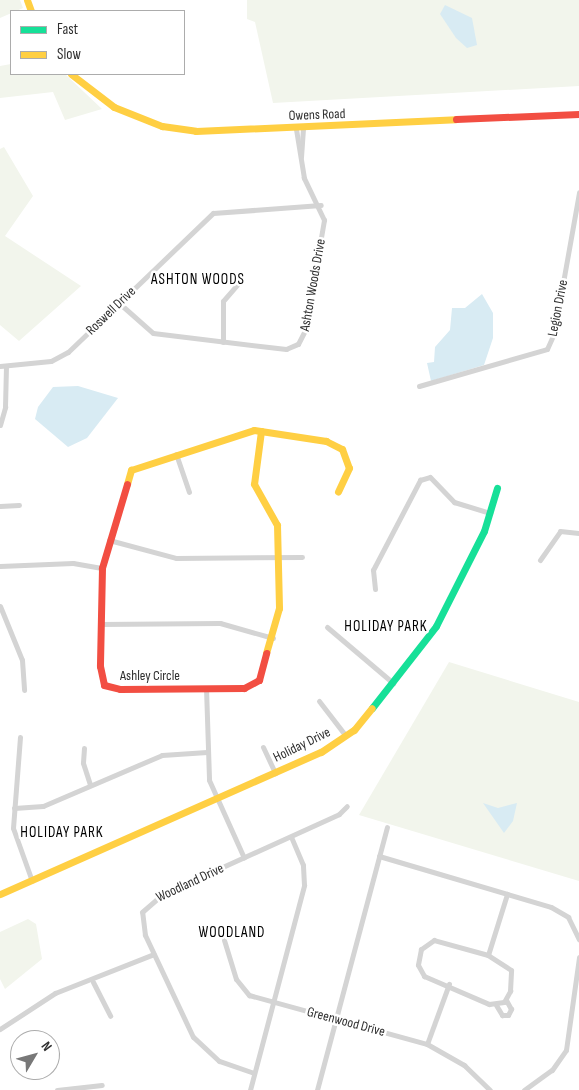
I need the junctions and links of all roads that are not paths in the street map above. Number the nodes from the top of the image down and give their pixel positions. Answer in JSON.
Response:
{"nodes":[{"id":1,"x":72,"y":75,"type":"edge"},
{"id":2,"x":579,"y":114,"type":"edge"},
{"id":3,"x":299,"y":129,"type":"junction"},
{"id":4,"x":579,"y":192,"type":"edge"},
{"id":5,"x":321,"y":205,"type":"junction"},
{"id":6,"x":238,"y":284,"type":"dead end"},
{"id":7,"x":119,"y":303,"type":"junction"},
{"id":8,"x":223,"y":342,"type":"junction"},
{"id":9,"x":3,"y":366,"type":"edge"},
{"id":10,"x":419,"y":386,"type":"dead end"},
{"id":11,"x":0,"y":425,"type":"edge"},
{"id":12,"x":261,"y":431,"type":"junction"},
{"id":13,"x":175,"y":453,"type":"junction"},
{"id":14,"x":497,"y":488,"type":"dead end"},
{"id":15,"x":189,"y":492,"type":"dead end"},
{"id":16,"x":338,"y":492,"type":"dead end"},
{"id":17,"x":19,"y":505,"type":"dead end"},
{"id":18,"x":0,"y":506,"type":"edge"},
{"id":19,"x":490,"y":513,"type":"junction"},
{"id":20,"x":579,"y":533,"type":"edge"},
{"id":21,"x":109,"y":540,"type":"junction"},
{"id":22,"x":302,"y":557,"type":"dead end"},
{"id":23,"x":279,"y":558,"type":"junction"},
{"id":24,"x":540,"y":560,"type":"dead end"},
{"id":25,"x":0,"y":566,"type":"edge"},
{"id":26,"x":102,"y":568,"type":"junction"},
{"id":27,"x":375,"y":589,"type":"dead end"},
{"id":28,"x":0,"y":606,"type":"edge"},
{"id":29,"x":100,"y":624,"type":"junction"},
{"id":30,"x":327,"y":627,"type":"dead end"},
{"id":31,"x":273,"y":638,"type":"junction"},
{"id":32,"x":394,"y":683,"type":"junction"},
{"id":33,"x":206,"y":688,"type":"junction"},
{"id":34,"x":24,"y":690,"type":"dead end"},
{"id":35,"x":319,"y":701,"type":"dead end"},
{"id":36,"x":346,"y":736,"type":"junction"},
{"id":37,"x":20,"y":737,"type":"dead end"},
{"id":38,"x":264,"y":747,"type":"dead end"},
{"id":39,"x":84,"y":748,"type":"dead end"},
{"id":40,"x":207,"y":752,"type":"junction"},
{"id":41,"x":274,"y":773,"type":"junction"},
{"id":42,"x":90,"y":785,"type":"junction"},
{"id":43,"x":217,"y":799,"type":"junction"},
{"id":44,"x":348,"y":806,"type":"dead end"},
{"id":45,"x":14,"y":808,"type":"junction"},
{"id":46,"x":387,"y":827,"type":"dead end"},
{"id":47,"x":291,"y":837,"type":"junction"},
{"id":48,"x":379,"y":856,"type":"junction"},
{"id":49,"x":244,"y":858,"type":"junction"},
{"id":50,"x":32,"y":881,"type":"junction"},
{"id":51,"x":0,"y":894,"type":"edge"},
{"id":52,"x":507,"y":894,"type":"junction"},
{"id":53,"x":224,"y":940,"type":"dead end"},
{"id":54,"x":579,"y":940,"type":"edge"},
{"id":55,"x":154,"y":954,"type":"junction"},
{"id":56,"x":488,"y":955,"type":"junction"},
{"id":57,"x":579,"y":957,"type":"edge"},
{"id":58,"x":93,"y":982,"type":"junction"},
{"id":59,"x":449,"y":984,"type":"junction"},
{"id":60,"x":506,"y":1000,"type":"junction"},
{"id":61,"x":273,"y":1003,"type":"junction"},
{"id":62,"x":496,"y":1005,"type":"junction"},
{"id":63,"x":110,"y":1016,"type":"dead end"},
{"id":64,"x":336,"y":1020,"type":"junction"},
{"id":65,"x":0,"y":1029,"type":"edge"},
{"id":66,"x":427,"y":1044,"type":"junction"},
{"id":67,"x":254,"y":1073,"type":"junction"},
{"id":68,"x":102,"y":1085,"type":"dead end"},
{"id":69,"x":57,"y":1090,"type":"edge"},
{"id":70,"x":250,"y":1090,"type":"edge"},
{"id":71,"x":317,"y":1090,"type":"edge"},
{"id":72,"x":490,"y":1090,"type":"edge"},
{"id":73,"x":524,"y":1090,"type":"edge"}],
"edges":[{"from":1,"to":3,"type":"street","name":"Owens Road"},
{"from":2,"to":3,"type":"street","name":"Owens Road"},
{"from":3,"to":5,"type":"street","name":"Ashton Woods Drive"},
{"from":4,"to":10,"type":"street","name":"Legion Drive"},
{"from":5,"to":7,"type":"street","name":"Roswell Drive"},
{"from":5,"to":8,"type":"street","name":"Ashton Woods Drive"},
{"from":6,"to":8,"type":"street"},
{"from":7,"to":8,"type":"street","name":"Ashton Woods Drive"},
{"from":7,"to":9,"type":"street","name":"Roswell Drive"},
{"from":9,"to":11,"type":"street"},
{"from":12,"to":13,"type":"street","name":"Ashley Circle"},
{"from":12,"to":16,"type":"street","name":"Ashley Circle"},
{"from":12,"to":23,"type":"street","name":"Ashley Circle"},
{"from":13,"to":15,"type":"street"},
{"from":13,"to":21,"type":"street","name":"Ashley Circle"},
{"from":14,"to":19,"type":"street","name":"Holiday Drive"},
{"from":17,"to":18,"type":"street"},
{"from":19,"to":27,"type":"street"},
{"from":19,"to":32,"type":"street","name":"Holiday Drive"},
{"from":20,"to":24,"type":"street"},
{"from":21,"to":23,"type":"street"},
{"from":21,"to":26,"type":"street","name":"Ashley Circle"},
{"from":22,"to":23,"type":"street"},
{"from":23,"to":31,"type":"street","name":"Ashley Circle"},
{"from":25,"to":26,"type":"street"},
{"from":26,"to":29,"type":"street","name":"Ashley Circle"},
{"from":28,"to":34,"type":"street"},
{"from":29,"to":31,"type":"street"},
{"from":29,"to":33,"type":"street","name":"Ashley Circle"},
{"from":30,"to":32,"type":"street"},
{"from":31,"to":33,"type":"street","name":"Ashley Circle"},
{"from":32,"to":36,"type":"street","name":"Holiday Drive"},
{"from":33,"to":40,"type":"street"},
{"from":35,"to":36,"type":"street"},
{"from":36,"to":41,"type":"street","name":"Holiday Drive"},
{"from":37,"to":45,"type":"street"},
{"from":38,"to":41,"type":"street"},
{"from":39,"to":42,"type":"street"},
{"from":40,"to":42,"type":"street"},
{"from":40,"to":43,"type":"street"},
{"from":41,"to":43,"type":"street","name":"Holiday Drive"},
{"from":42,"to":45,"type":"street"},
{"from":43,"to":49,"type":"street"},
{"from":43,"to":50,"type":"street","name":"Holiday Drive"},
{"from":44,"to":47,"type":"street","name":"Woodland Drive"},
{"from":45,"to":50,"type":"street"},
{"from":46,"to":48,"type":"street"},
{"from":47,"to":49,"type":"street","name":"Woodland Drive"},
{"from":47,"to":61,"type":"street"},
{"from":48,"to":52,"type":"street"},
{"from":48,"to":64,"type":"street"},
{"from":49,"to":55,"type":"street","name":"Woodland Drive"},
{"from":50,"to":51,"type":"street","name":"Holiday Drive"},
{"from":52,"to":54,"type":"street"},
{"from":52,"to":56,"type":"street"},
{"from":53,"to":61,"type":"street","name":"Greenwood Drive"},
{"from":55,"to":58,"type":"street"},
{"from":55,"to":67,"type":"street","name":"Woodland Drive"},
{"from":56,"to":59,"type":"street"},
{"from":56,"to":60,"type":"street"},
{"from":57,"to":73,"type":"street"},
{"from":58,"to":63,"type":"street"},
{"from":58,"to":65,"type":"street"},
{"from":59,"to":62,"type":"street"},
{"from":59,"to":66,"type":"street"},
{"from":60,"to":62,"type":"street"},
{"from":60,"to":62,"type":"street"},
{"from":61,"to":64,"type":"street","name":"Greenwood Drive"},
{"from":61,"to":67,"type":"street"},
{"from":64,"to":66,"type":"street","name":"Greenwood Drive"},
{"from":64,"to":71,"type":"street"},
{"from":66,"to":72,"type":"street","name":"Greenwood Drive"},
{"from":67,"to":70,"type":"street"},
{"from":68,"to":69,"type":"street"}]}
